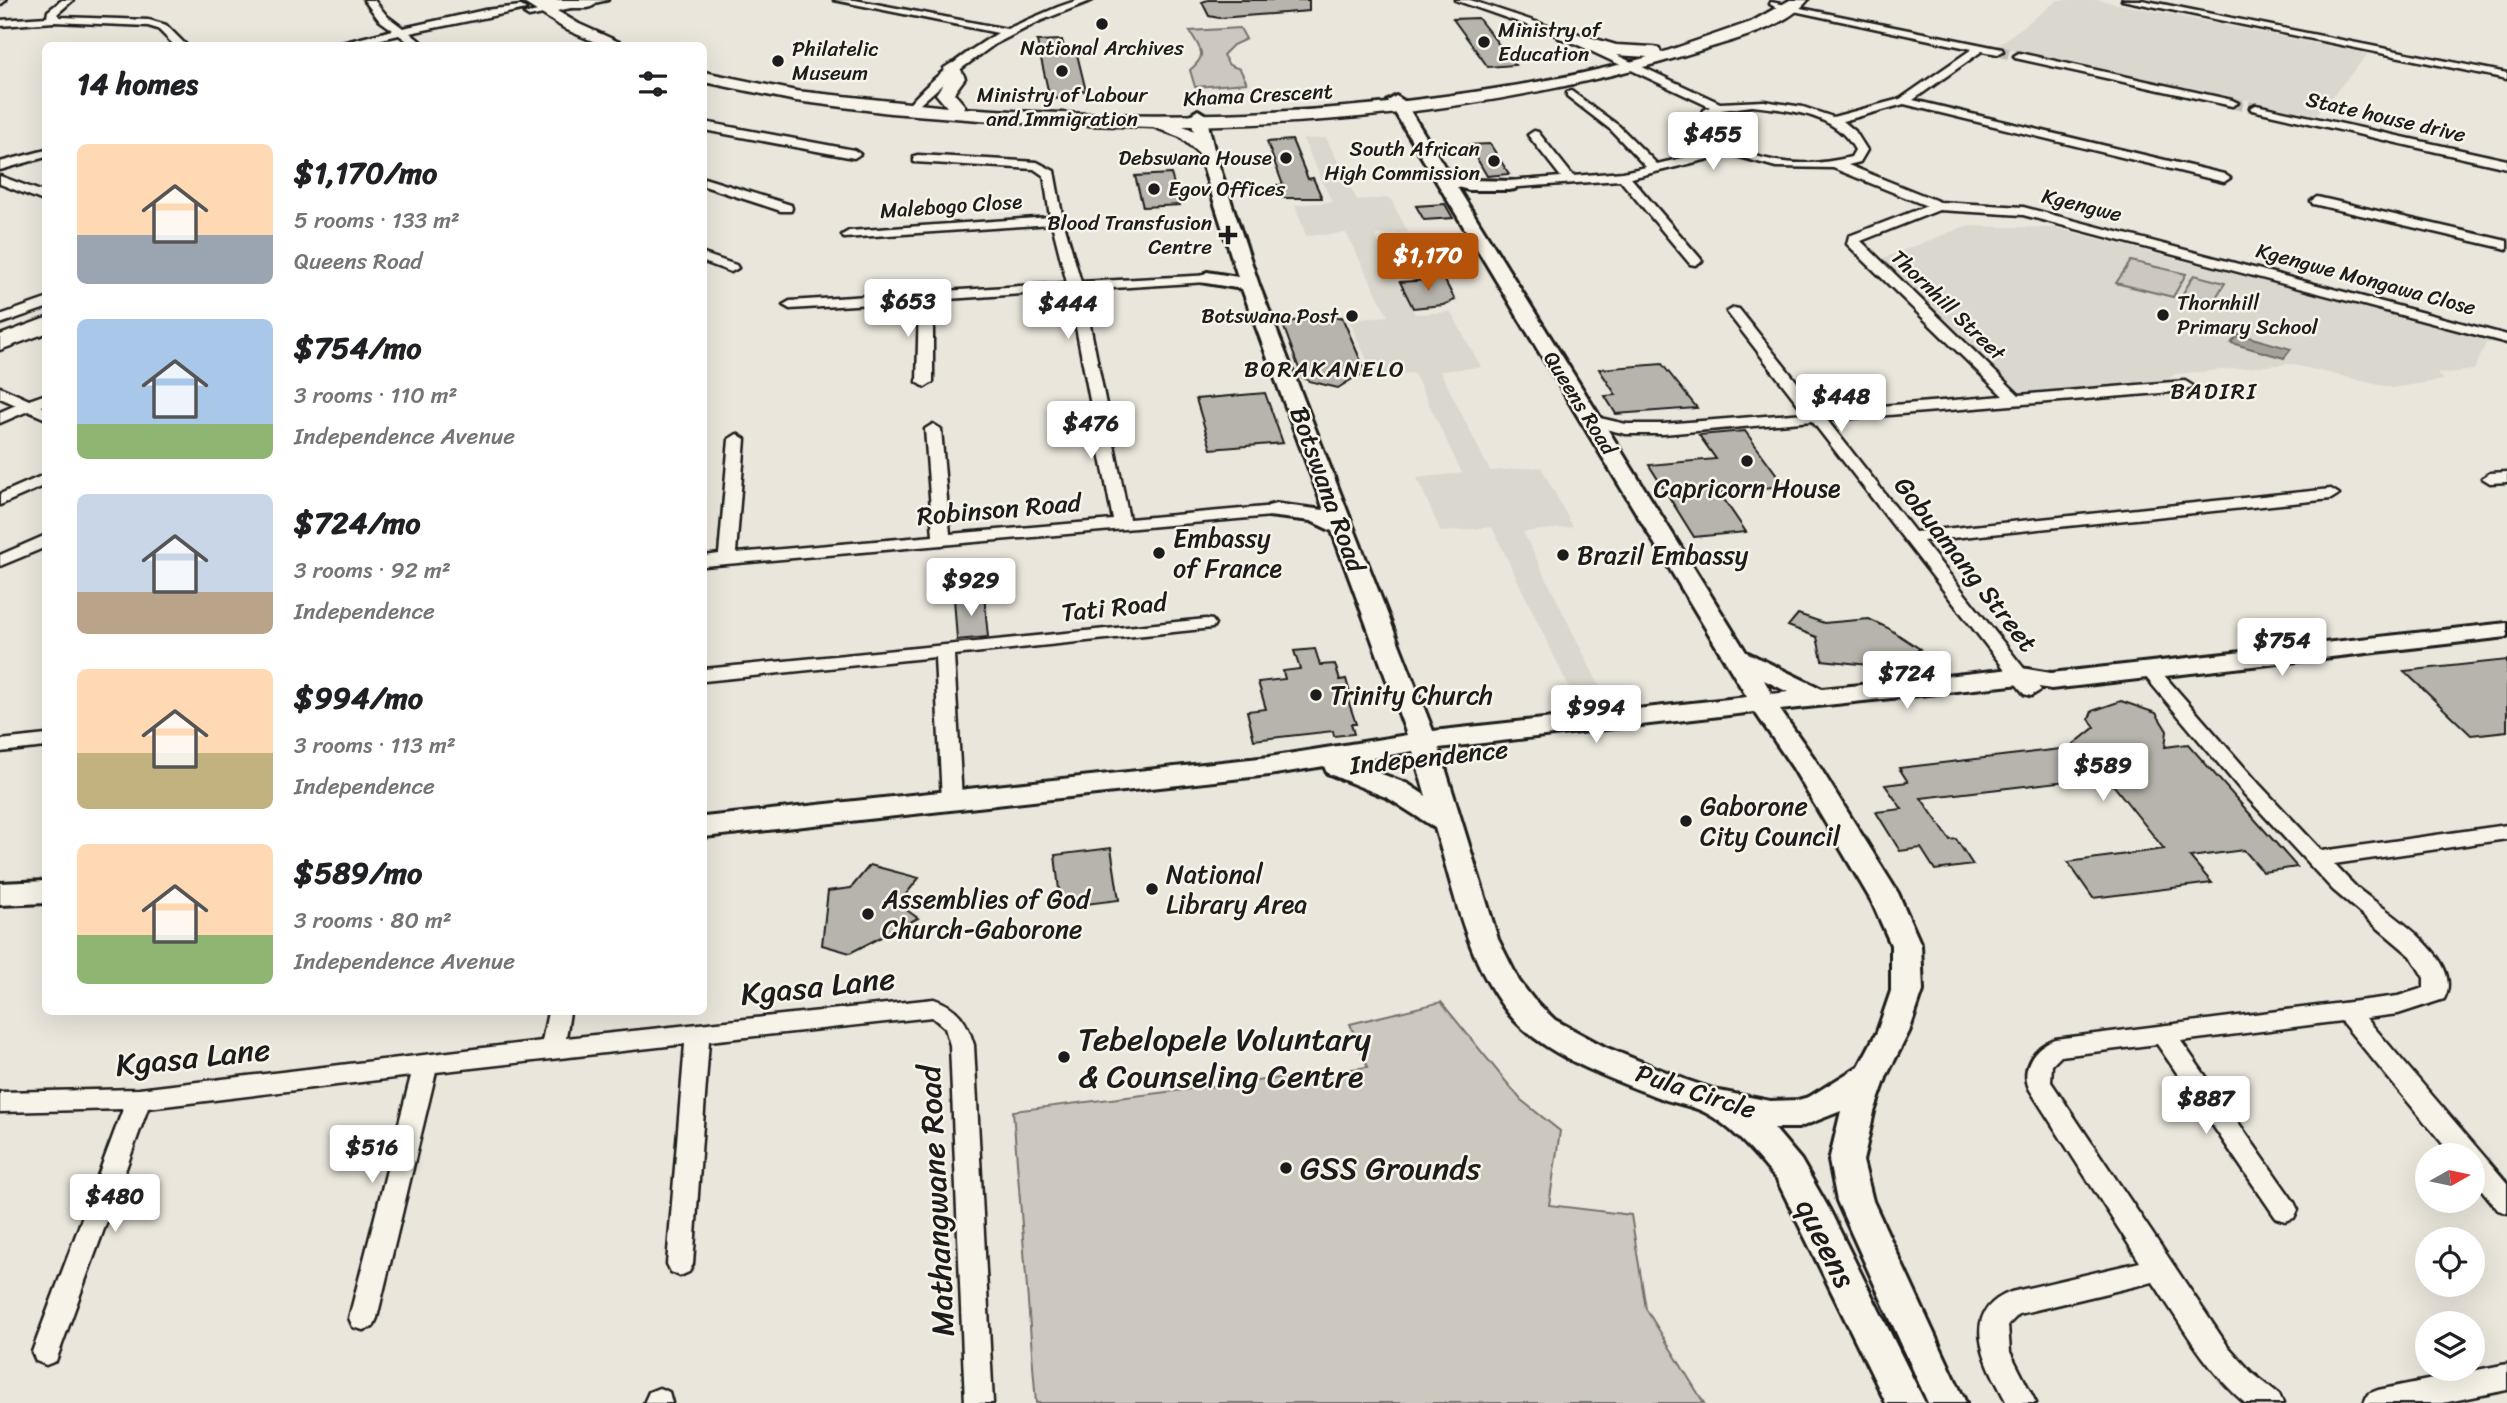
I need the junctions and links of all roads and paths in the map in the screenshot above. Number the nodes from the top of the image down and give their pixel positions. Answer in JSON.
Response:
{"nodes":[{"id":1,"x":68,"y":0,"type":"edge"},
{"id":2,"x":369,"y":0,"type":"edge"},
{"id":3,"x":839,"y":0,"type":"edge"},
{"id":4,"x":1088,"y":0,"type":"edge"},
{"id":5,"x":1460,"y":0,"type":"edge"},
{"id":6,"x":1496,"y":0,"type":"edge"},
{"id":7,"x":2127,"y":0,"type":"edge"},
{"id":8,"x":596,"y":1,"type":"edge"},
{"id":9,"x":1070,"y":3,"type":"edge"},
{"id":10,"x":1787,"y":3,"type":"edge"},
{"id":11,"x":524,"y":5,"type":"edge"},
{"id":12,"x":1480,"y":6,"type":"junction"},
{"id":13,"x":56,"y":19,"type":"junction"},
{"id":14,"x":0,"y":23,"type":"edge"},
{"id":15,"x":564,"y":23,"type":"junction"},
{"id":16,"x":399,"y":31,"type":"junction"},
{"id":17,"x":1007,"y":32,"type":"junction"},
{"id":18,"x":1565,"y":36,"type":"junction"},
{"id":19,"x":178,"y":42,"type":"edge"},
{"id":20,"x":352,"y":42,"type":"edge"},
{"id":21,"x":415,"y":42,"type":"edge"},
{"id":22,"x":586,"y":42,"type":"edge"},
{"id":23,"x":610,"y":42,"type":"edge"},
{"id":24,"x":1980,"y":47,"type":"junction"},
{"id":25,"x":1595,"y":50,"type":"junction"},
{"id":26,"x":1663,"y":51,"type":"junction"},
{"id":27,"x":1998,"y":51,"type":"tunnel mouth"},
{"id":28,"x":2019,"y":56,"type":"tunnel mouth"},
{"id":29,"x":1628,"y":64,"type":"junction"},
{"id":30,"x":952,"y":68,"type":"junction"},
{"id":31,"x":1593,"y":69,"type":"junction"},
{"id":32,"x":707,"y":70,"type":"edge"},
{"id":33,"x":2507,"y":76,"type":"edge"},
{"id":34,"x":707,"y":79,"type":"edge"},
{"id":35,"x":1571,"y":94,"type":"dead end"},
{"id":36,"x":919,"y":101,"type":"junction"},
{"id":37,"x":1905,"y":101,"type":"junction"},
{"id":38,"x":2232,"y":103,"type":"tunnel mouth"},
{"id":39,"x":1399,"y":105,"type":"junction"},
{"id":40,"x":956,"y":106,"type":"junction"},
{"id":41,"x":1719,"y":107,"type":"junction"},
{"id":42,"x":2256,"y":108,"type":"tunnel mouth"},
{"id":43,"x":1199,"y":119,"type":"junction"},
{"id":44,"x":1830,"y":121,"type":"junction"},
{"id":45,"x":1140,"y":122,"type":"junction"},
{"id":46,"x":707,"y":127,"type":"edge"},
{"id":47,"x":1534,"y":135,"type":"dead end"},
{"id":48,"x":1206,"y":150,"type":"junction"},
{"id":49,"x":1730,"y":150,"type":"junction"},
{"id":50,"x":42,"y":154,"type":"edge"},
{"id":51,"x":854,"y":154,"type":"dead end"},
{"id":52,"x":918,"y":159,"type":"dead end"},
{"id":53,"x":2507,"y":164,"type":"edge"},
{"id":54,"x":1837,"y":165,"type":"junction"},
{"id":55,"x":0,"y":166,"type":"edge"},
{"id":56,"x":1656,"y":170,"type":"junction"},
{"id":57,"x":1623,"y":176,"type":"junction"},
{"id":58,"x":1442,"y":177,"type":"junction"},
{"id":59,"x":2224,"y":178,"type":"dead end"},
{"id":60,"x":0,"y":180,"type":"edge"},
{"id":61,"x":1570,"y":181,"type":"junction"},
{"id":62,"x":707,"y":183,"type":"edge"},
{"id":63,"x":1509,"y":185,"type":"junction"},
{"id":64,"x":42,"y":196,"type":"edge"},
{"id":65,"x":2317,"y":201,"type":"dead end"},
{"id":66,"x":1458,"y":203,"type":"junction"},
{"id":67,"x":1938,"y":206,"type":"junction"},
{"id":68,"x":786,"y":208,"type":"dead end"},
{"id":69,"x":1057,"y":220,"type":"junction"},
{"id":70,"x":849,"y":235,"type":"dead end"},
{"id":71,"x":1854,"y":239,"type":"joint"},
{"id":72,"x":2507,"y":245,"type":"edge"},
{"id":73,"x":707,"y":259,"type":"edge"},
{"id":74,"x":2213,"y":260,"type":"joint"},
{"id":75,"x":1695,"y":261,"type":"dead end"},
{"id":76,"x":1243,"y":265,"type":"junction"},
{"id":77,"x":731,"y":268,"type":"dead end"},
{"id":78,"x":1208,"y":278,"type":"junction"},
{"id":79,"x":1250,"y":285,"type":"junction"},
{"id":80,"x":1075,"y":286,"type":"junction"},
{"id":81,"x":926,"y":296,"type":"junction"},
{"id":82,"x":42,"y":304,"type":"edge"},
{"id":83,"x":790,"y":306,"type":"dead end"},
{"id":84,"x":1734,"y":312,"type":"dead end"},
{"id":85,"x":42,"y":317,"type":"edge"},
{"id":86,"x":0,"y":320,"type":"edge"},
{"id":87,"x":42,"y":327,"type":"edge"},
{"id":88,"x":0,"y":333,"type":"edge"},
{"id":89,"x":2507,"y":339,"type":"edge"},
{"id":90,"x":0,"y":343,"type":"edge"},
{"id":91,"x":925,"y":382,"type":"dead end"},
{"id":92,"x":2185,"y":386,"type":"dead end"},
{"id":93,"x":0,"y":392,"type":"edge"},
{"id":94,"x":42,"y":400,"type":"edge"},
{"id":95,"x":2015,"y":400,"type":"junction"},
{"id":96,"x":28,"y":406,"type":"junction"},
{"id":97,"x":42,"y":412,"type":"edge"},
{"id":98,"x":0,"y":418,"type":"edge"},
{"id":99,"x":1818,"y":418,"type":"junction"},
{"id":100,"x":1591,"y":421,"type":"junction"},
{"id":101,"x":933,"y":429,"type":"dead end"},
{"id":102,"x":1663,"y":429,"type":"junction"},
{"id":103,"x":737,"y":439,"type":"dead end"},
{"id":104,"x":1611,"y":453,"type":"junction"},
{"id":105,"x":2507,"y":477,"type":"edge"},
{"id":106,"x":2490,"y":478,"type":"dead end"},
{"id":107,"x":42,"y":481,"type":"edge"},
{"id":108,"x":1328,"y":492,"type":"junction"},
{"id":109,"x":2331,"y":494,"type":"dead end"},
{"id":110,"x":0,"y":500,"type":"edge"},
{"id":111,"x":1276,"y":511,"type":"junction"},
{"id":112,"x":1122,"y":525,"type":"junction"},
{"id":113,"x":1341,"y":527,"type":"junction"},
{"id":114,"x":1912,"y":537,"type":"junction"},
{"id":115,"x":942,"y":540,"type":"junction"},
{"id":116,"x":42,"y":542,"type":"edge"},
{"id":117,"x":727,"y":559,"type":"junction"},
{"id":118,"x":0,"y":561,"type":"edge"},
{"id":119,"x":707,"y":561,"type":"edge"},
{"id":120,"x":1206,"y":625,"type":"dead end"},
{"id":121,"x":2507,"y":630,"type":"edge"},
{"id":122,"x":944,"y":651,"type":"junction"},
{"id":123,"x":1735,"y":655,"type":"junction"},
{"id":124,"x":2148,"y":669,"type":"junction"},
{"id":125,"x":707,"y":675,"type":"edge"},
{"id":126,"x":2034,"y":682,"type":"junction"},
{"id":127,"x":1818,"y":697,"type":"junction"},
{"id":128,"x":1767,"y":711,"type":"junction"},
{"id":129,"x":42,"y":741,"type":"edge"},
{"id":130,"x":0,"y":746,"type":"edge"},
{"id":131,"x":1425,"y":750,"type":"junction"},
{"id":132,"x":1269,"y":766,"type":"junction"},
{"id":133,"x":1337,"y":767,"type":"junction"},
{"id":134,"x":952,"y":801,"type":"junction"},
{"id":135,"x":1446,"y":822,"type":"junction"},
{"id":136,"x":707,"y":827,"type":"edge"},
{"id":137,"x":2507,"y":832,"type":"edge"},
{"id":138,"x":2317,"y":859,"type":"junction"},
{"id":139,"x":42,"y":893,"type":"edge"},
{"id":140,"x":3,"y":898,"type":"edge"},
{"id":141,"x":934,"y":1008,"type":"joint"},
{"id":142,"x":2347,"y":1012,"type":"junction"},
{"id":143,"x":558,"y":1015,"type":"edge"},
{"id":144,"x":698,"y":1033,"type":"junction"},
{"id":145,"x":2164,"y":1036,"type":"junction"},
{"id":146,"x":552,"y":1049,"type":"junction"},
{"id":147,"x":426,"y":1064,"type":"junction"},
{"id":148,"x":1871,"y":1075,"type":"junction"},
{"id":149,"x":139,"y":1099,"type":"junction"},
{"id":150,"x":0,"y":1102,"type":"edge"},
{"id":151,"x":1719,"y":1104,"type":"junction"},
{"id":152,"x":2457,"y":1143,"type":"edge"},
{"id":153,"x":2485,"y":1175,"type":"edge"},
{"id":154,"x":2507,"y":1202,"type":"edge"},
{"id":155,"x":2285,"y":1210,"type":"dead end"},
{"id":156,"x":680,"y":1264,"type":"dead end"},
{"id":157,"x":2159,"y":1269,"type":"junction"},
{"id":158,"x":363,"y":1318,"type":"dead end"},
{"id":159,"x":46,"y":1352,"type":"dead end"},
{"id":160,"x":2507,"y":1377,"type":"edge"},
{"id":161,"x":979,"y":1403,"type":"edge"},
{"id":162,"x":1906,"y":1403,"type":"edge"},
{"id":163,"x":1947,"y":1403,"type":"edge"},
{"id":164,"x":2022,"y":1403,"type":"edge"},
{"id":165,"x":2269,"y":1403,"type":"edge"},
{"id":166,"x":2378,"y":1403,"type":"edge"}],
"edges":[{"from":1,"to":13,"type":"street"},
{"from":2,"to":16,"type":"street"},
{"from":3,"to":17,"type":"street"},
{"from":4,"to":9,"type":"street"},
{"from":5,"to":12,"type":"street"},
{"from":6,"to":12,"type":"street"},
{"from":7,"to":33,"type":"street"},
{"from":8,"to":11,"type":"main road"},
{"from":8,"to":15,"type":"main road"},
{"from":9,"to":17,"type":"street"},
{"from":10,"to":24,"type":"street"},
{"from":10,"to":26,"type":"main road","name":"Khama Crescent"},
{"from":10,"to":29,"type":"main road","name":"Khama Crescent"},
{"from":11,"to":15,"type":"main road"},
{"from":11,"to":16,"type":"street"},
{"from":11,"to":22,"type":"main road"},
{"from":12,"to":18,"type":"street"},
{"from":13,"to":14,"type":"street"},
{"from":13,"to":19,"type":"street"},
{"from":15,"to":23,"type":"main road"},
{"from":16,"to":20,"type":"street"},
{"from":16,"to":21,"type":"street"},
{"from":17,"to":30,"type":"street"},
{"from":18,"to":25,"type":"street"},
{"from":18,"to":26,"type":"main road"},
{"from":24,"to":27,"type":"street"},
{"from":24,"to":37,"type":"street"},
{"from":25,"to":29,"type":"street"},
{"from":25,"to":31,"type":"main road"},
{"from":26,"to":29,"type":"main road","name":"Khama Crescent"},
{"from":28,"to":38,"type":"street"},
{"from":29,"to":31,"type":"main road","name":"Khama Crescent"},
{"from":29,"to":39,"type":"main road","name":"Khama Crescent"},
{"from":29,"to":41,"type":"street"},
{"from":30,"to":36,"type":"street"},
{"from":30,"to":40,"type":"main road"},
{"from":31,"to":39,"type":"main road","name":"Khama Crescent"},
{"from":32,"to":36,"type":"main road"},
{"from":34,"to":36,"type":"main road","name":"Khama Crescent"},
{"from":35,"to":56,"type":"street"},
{"from":36,"to":40,"type":"main road","name":"Khama Crescent"},
{"from":36,"to":45,"type":"main road","name":"Khama Crescent"},
{"from":37,"to":44,"type":"street"},
{"from":37,"to":59,"type":"street"},
{"from":39,"to":43,"type":"main road","name":"Khama Crescent"},
{"from":39,"to":58,"type":"main road","name":"Queens Road"},
{"from":40,"to":43,"type":"main road","name":"Khama Crescent"},
{"from":41,"to":44,"type":"street"},
{"from":41,"to":49,"type":"street"},
{"from":42,"to":53,"type":"street","name":"State house drive"},
{"from":43,"to":45,"type":"main road","name":"Khama Crescent"},
{"from":43,"to":48,"type":"main road","name":"Botswana Road"},
{"from":44,"to":54,"type":"street"},
{"from":45,"to":48,"type":"main road"},
{"from":46,"to":51,"type":"street"},
{"from":47,"to":61,"type":"street"},
{"from":48,"to":76,"type":"main road","name":"Botswana Road"},
{"from":49,"to":54,"type":"street"},
{"from":49,"to":56,"type":"street"},
{"from":50,"to":55,"type":"street"},
{"from":52,"to":69,"type":"street"},
{"from":54,"to":67,"type":"street"},
{"from":56,"to":57,"type":"street"},
{"from":57,"to":61,"type":"street"},
{"from":57,"to":75,"type":"street"},
{"from":58,"to":63,"type":"main road"},
{"from":58,"to":66,"type":"main road","name":"Queens Road"},
{"from":60,"to":64,"type":"street"},
{"from":61,"to":63,"type":"street"},
{"from":62,"to":68,"type":"street"},
{"from":63,"to":66,"type":"main road"},
{"from":65,"to":72,"type":"street"},
{"from":66,"to":100,"type":"main road","name":"Queens Road"},
{"from":67,"to":71,"type":"street"},
{"from":67,"to":74,"type":"street","name":"Kgengwe"},
{"from":69,"to":70,"type":"street","name":"Malebogo Close"},
{"from":69,"to":80,"type":"street"},
{"from":71,"to":95,"type":"street","name":"Thornhill Street"},
{"from":73,"to":77,"type":"street"},
{"from":74,"to":89,"type":"street","name":"Kgengwe Mongawa Close"},
{"from":76,"to":78,"type":"main road"},
{"from":76,"to":79,"type":"main road","name":"Botswana Road"},
{"from":78,"to":79,"type":"main road"},
{"from":78,"to":80,"type":"street"},
{"from":79,"to":108,"type":"main road","name":"Botswana Road"},
{"from":80,"to":81,"type":"street"},
{"from":80,"to":112,"type":"street"},
{"from":81,"to":83,"type":"street"},
{"from":81,"to":91,"type":"street"},
{"from":82,"to":86,"type":"street"},
{"from":84,"to":99,"type":"street","name":"Gobuamang Street"},
{"from":85,"to":88,"type":"main road"},
{"from":87,"to":90,"type":"main road"},
{"from":92,"to":95,"type":"street"},
{"from":93,"to":96,"type":"street"},
{"from":94,"to":96,"type":"street"},
{"from":95,"to":99,"type":"street"},
{"from":96,"to":97,"type":"street"},
{"from":96,"to":98,"type":"street"},
{"from":99,"to":102,"type":"street"},
{"from":99,"to":114,"type":"street","name":"Gobuamang Street"},
{"from":100,"to":102,"type":"street"},
{"from":100,"to":104,"type":"main road","name":"Queens Road"},
{"from":101,"to":115,"type":"street"},
{"from":102,"to":104,"type":"street"},
{"from":103,"to":117,"type":"street"},
{"from":104,"to":123,"type":"main road","name":"Queens Road"},
{"from":105,"to":106,"type":"street"},
{"from":107,"to":110,"type":"street"},
{"from":108,"to":111,"type":"main road"},
{"from":108,"to":113,"type":"main road","name":"Botswana Road"},
{"from":109,"to":114,"type":"street"},
{"from":111,"to":112,"type":"street","name":"Robinson Road"},
{"from":111,"to":113,"type":"main road"},
{"from":112,"to":115,"type":"street","name":"Robinson Road"},
{"from":113,"to":131,"type":"main road","name":"Botswana Road"},
{"from":114,"to":126,"type":"street","name":"Gobuamang Street"},
{"from":115,"to":117,"type":"street","name":"Robinson Road"},
{"from":116,"to":118,"type":"street"},
{"from":117,"to":119,"type":"street","name":"Robinson Road"},
{"from":120,"to":122,"type":"street","name":"Tati Road"},
{"from":121,"to":124,"type":"main road"},
{"from":122,"to":125,"type":"street","name":"Tati Road"},
{"from":122,"to":134,"type":"street"},
{"from":123,"to":127,"type":"main road"},
{"from":123,"to":128,"type":"main road","name":"Queens Road"},
{"from":124,"to":126,"type":"main road"},
{"from":124,"to":138,"type":"street"},
{"from":126,"to":127,"type":"main road","name":"Independence"},
{"from":126,"to":128,"type":"main road","name":"Independence"},
{"from":127,"to":128,"type":"main road","name":"Independence"},
{"from":128,"to":131,"type":"main road","name":"Independence"},
{"from":128,"to":148,"type":"main road"},
{"from":129,"to":130,"type":"street"},
{"from":131,"to":132,"type":"main road"},
{"from":131,"to":133,"type":"main road","name":"Independence"},
{"from":131,"to":135,"type":"main road","name":"Pula Circle"},
{"from":132,"to":133,"type":"main road","name":"Independence"},
{"from":132,"to":134,"type":"main road"},
{"from":133,"to":135,"type":"main road"},
{"from":134,"to":136,"type":"main road"},
{"from":135,"to":151,"type":"main road","name":"Pula Circle"},
{"from":137,"to":138,"type":"street"},
{"from":138,"to":142,"type":"street"},
{"from":139,"to":140,"type":"main road"},
{"from":141,"to":144,"type":"street","name":"Kgasa Lane"},
{"from":141,"to":161,"type":"street","name":"Mathangwane Road"},
{"from":142,"to":145,"type":"street"},
{"from":142,"to":152,"type":"street"},
{"from":143,"to":146,"type":"street"},
{"from":144,"to":146,"type":"street","name":"Kgasa Lane"},
{"from":144,"to":156,"type":"street"},
{"from":145,"to":155,"type":"street"},
{"from":145,"to":157,"type":"street"},
{"from":146,"to":147,"type":"street","name":"Kgasa Lane"},
{"from":147,"to":149,"type":"street","name":"Kgasa Lane"},
{"from":147,"to":158,"type":"street"},
{"from":148,"to":151,"type":"main road","name":"Pula Circle"},
{"from":148,"to":163,"type":"main road","name":"queens"},
{"from":149,"to":150,"type":"street","name":"Kgasa Lane"},
{"from":149,"to":159,"type":"street"},
{"from":151,"to":162,"type":"main road","name":"queens"},
{"from":153,"to":154,"type":"street"},
{"from":157,"to":164,"type":"street"},
{"from":157,"to":165,"type":"street"},
{"from":160,"to":166,"type":"street"}]}
